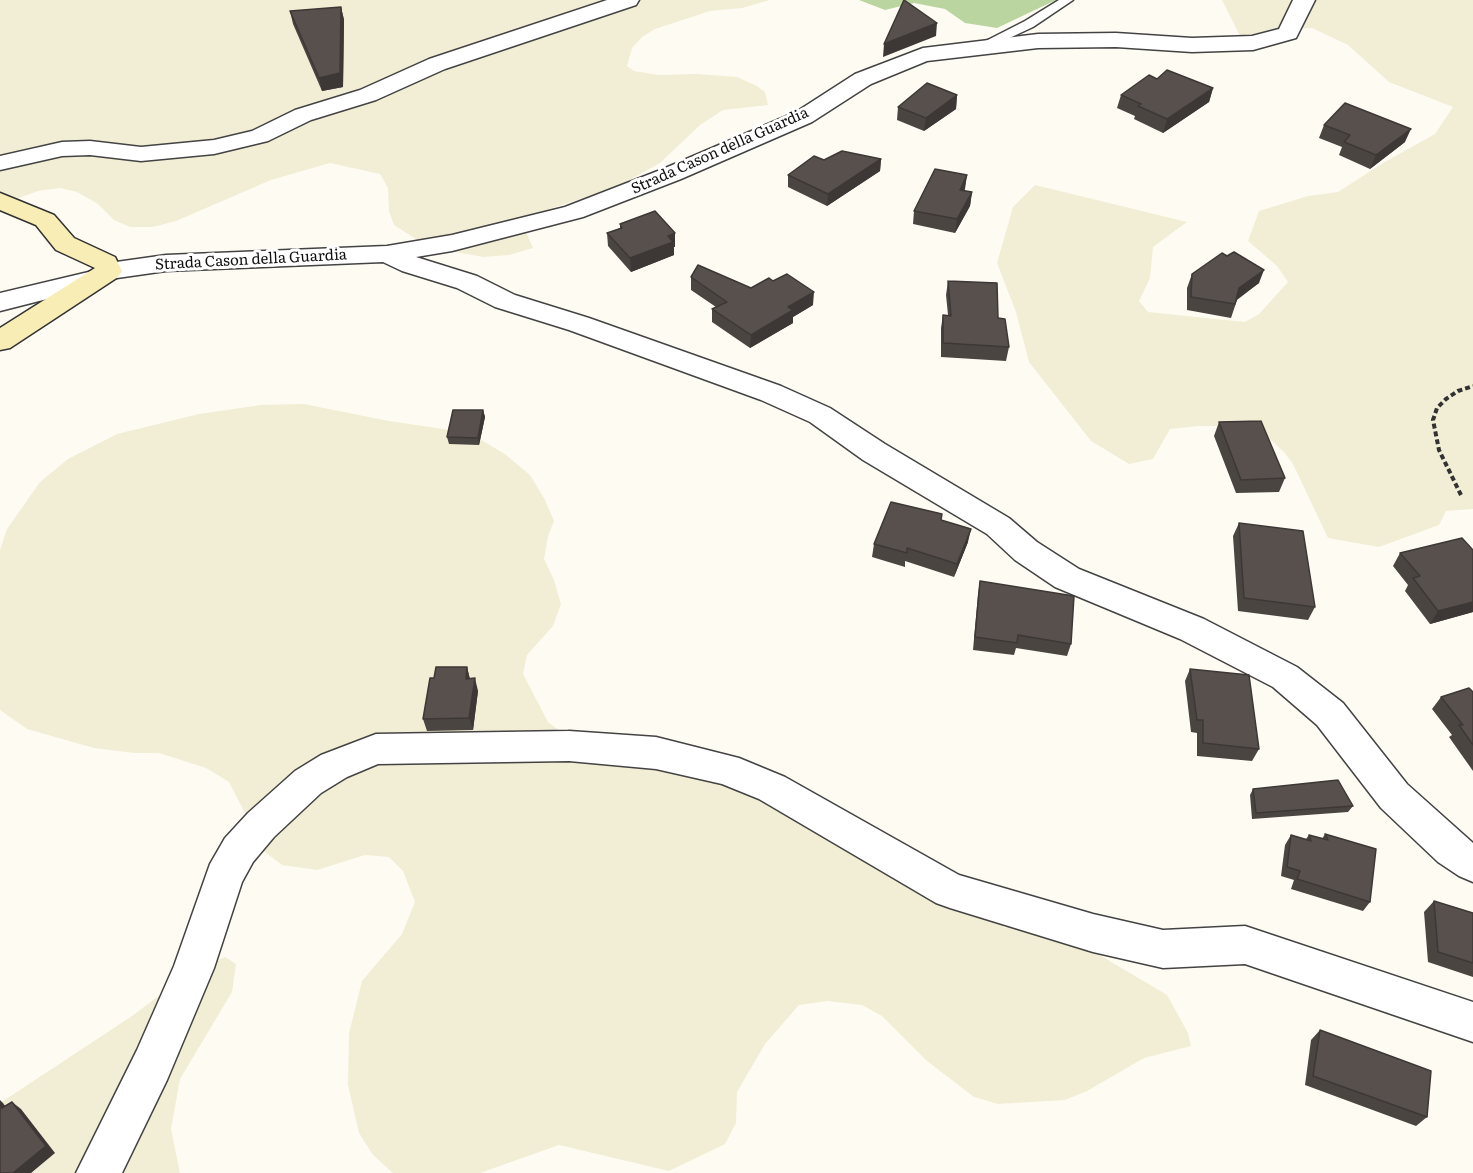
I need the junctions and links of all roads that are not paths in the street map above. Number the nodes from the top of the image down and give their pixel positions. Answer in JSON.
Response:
{"nodes":[{"id":1,"x":628,"y":0,"type":"edge"},
{"id":2,"x":1067,"y":0,"type":"edge"},
{"id":3,"x":1304,"y":0,"type":"edge"},
{"id":4,"x":982,"y":46,"type":"junction"},
{"id":5,"x":0,"y":163,"type":"edge"},
{"id":6,"x":0,"y":201,"type":"edge"},
{"id":7,"x":387,"y":254,"type":"junction"},
{"id":8,"x":103,"y":275,"type":"junction"},
{"id":9,"x":0,"y":302,"type":"edge"},
{"id":10,"x":3,"y":336,"type":"edge"},
{"id":11,"x":1473,"y":864,"type":"edge"},
{"id":12,"x":1473,"y":1022,"type":"edge"},
{"id":13,"x":98,"y":1173,"type":"edge"}],
"edges":[{"from":1,"to":5,"type":"street"},
{"from":2,"to":4,"type":"lane"},
{"from":3,"to":4,"type":"street","name":"Strada Cason della Guardia"},
{"from":4,"to":7,"type":"street","name":"Strada Cason della Guardia"},
{"from":6,"to":8,"type":"street"},
{"from":7,"to":8,"type":"street","name":"Strada Cason della Guardia"},
{"from":7,"to":11,"type":"street"},
{"from":8,"to":9,"type":"street","name":"Strada Cason della Guardia"},
{"from":8,"to":10,"type":"street"},
{"from":12,"to":13,"type":"street"}]}
